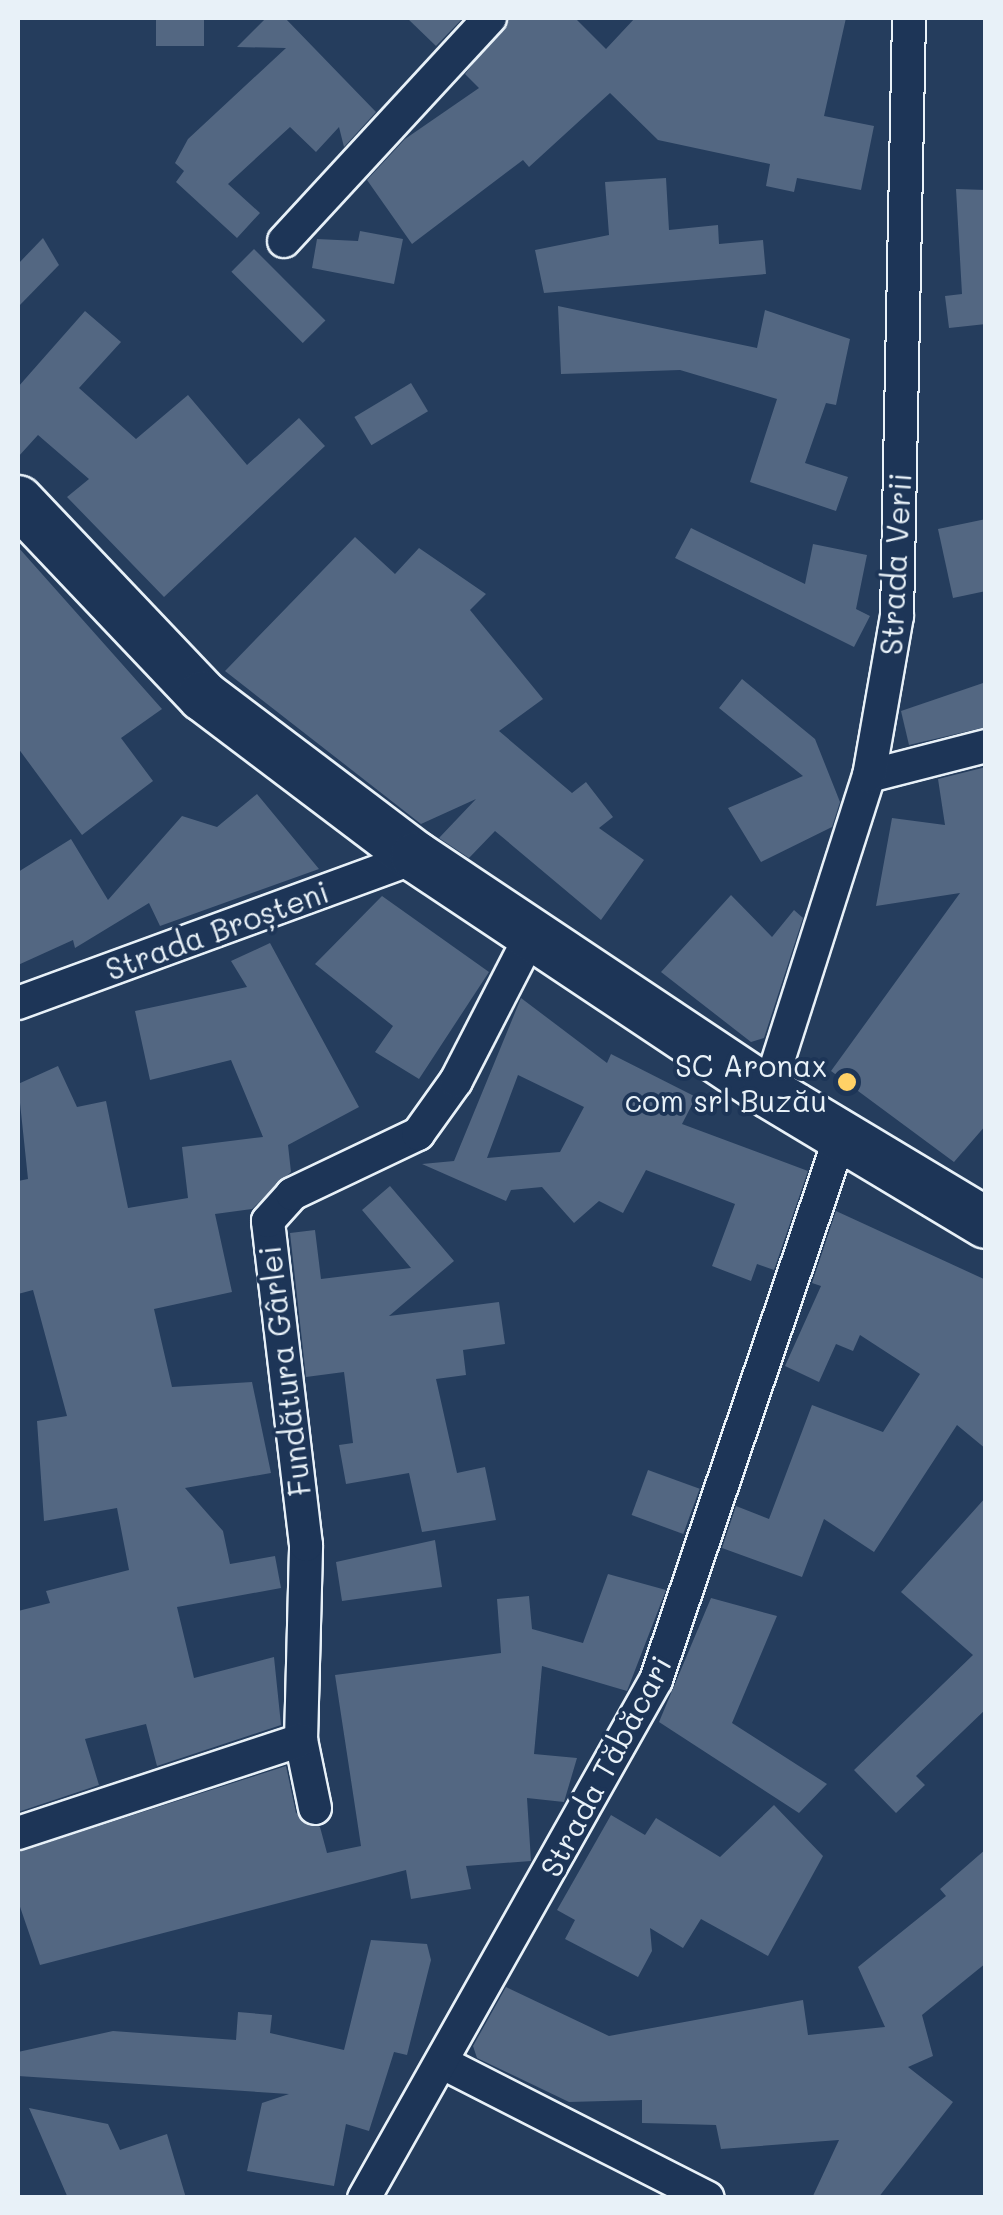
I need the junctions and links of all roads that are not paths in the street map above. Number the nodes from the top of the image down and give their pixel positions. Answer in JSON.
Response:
{"nodes":[{"id":1,"x":490,"y":18,"type":"edge"},
{"id":2,"x":910,"y":18,"type":"edge"},
{"id":3,"x":284,"y":241,"type":"dead end"},
{"id":4,"x":18,"y":500,"type":"edge"},
{"id":5,"x":986,"y":746,"type":"edge"},
{"id":6,"x":870,"y":776,"type":"junction"},
{"id":7,"x":416,"y":857,"type":"junction"},
{"id":8,"x":532,"y":933,"type":"junction"},
{"id":9,"x":18,"y":1003,"type":"edge"},
{"id":10,"x":768,"y":1092,"type":"junction"},
{"id":11,"x":841,"y":1136,"type":"junction"},
{"id":12,"x":986,"y":1224,"type":"edge"},
{"id":13,"x":301,"y":1740,"type":"junction"},
{"id":14,"x":316,"y":1808,"type":"dead end"},
{"id":15,"x":18,"y":1833,"type":"edge"},
{"id":16,"x":443,"y":2063,"type":"junction"},
{"id":17,"x":364,"y":2198,"type":"edge"},
{"id":18,"x":708,"y":2198,"type":"edge"}],
"edges":[{"from":1,"to":3,"type":"street"},
{"from":2,"to":6,"type":"street","name":"Strada Verii"},
{"from":4,"to":7,"type":"main road"},
{"from":5,"to":6,"type":"street"},
{"from":6,"to":10,"type":"street","name":"Strada Verii"},
{"from":7,"to":8,"type":"main road"},
{"from":7,"to":9,"type":"street","name":"Strada Broșteni"},
{"from":8,"to":10,"type":"main road"},
{"from":8,"to":13,"type":"street","name":"Fundătura Gârlei"},
{"from":10,"to":11,"type":"main road"},
{"from":11,"to":12,"type":"main road"},
{"from":11,"to":16,"type":"street","name":"Strada Tăbăcari"},
{"from":13,"to":14,"type":"street","name":"Fundătura Gârlei"},
{"from":13,"to":15,"type":"street"},
{"from":16,"to":17,"type":"street","name":"Strada Tăbăcari"},
{"from":16,"to":18,"type":"street"}]}
